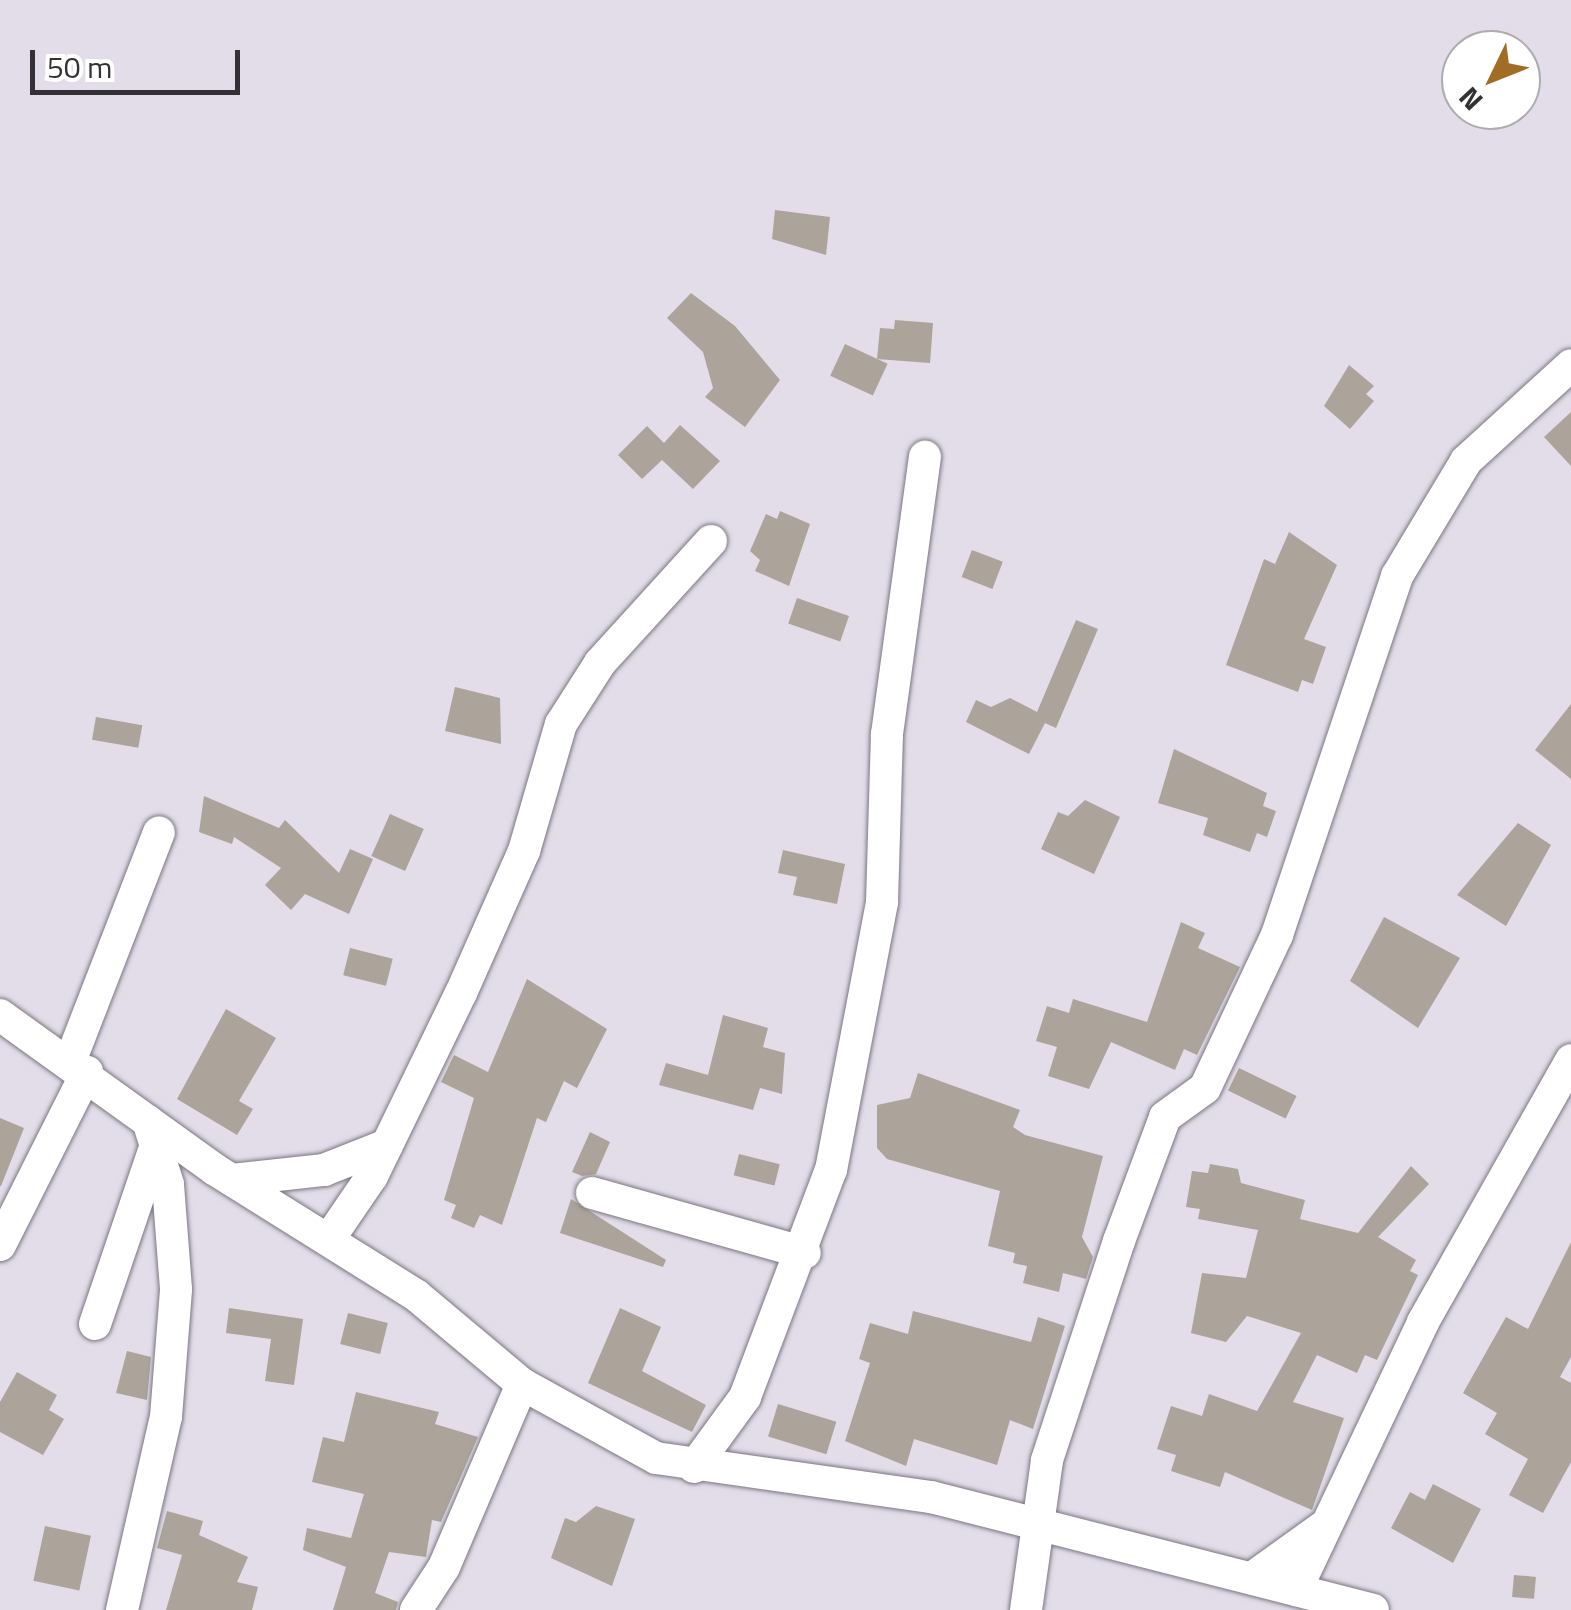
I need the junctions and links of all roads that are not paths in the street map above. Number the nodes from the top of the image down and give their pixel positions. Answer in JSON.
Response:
{"nodes":[{"id":1,"x":1571,"y":366,"type":"edge"},
{"id":2,"x":925,"y":457,"type":"dead end"},
{"id":3,"x":711,"y":541,"type":"dead end"},
{"id":4,"x":159,"y":832,"type":"dead end"},
{"id":5,"x":0,"y":1015,"type":"edge"},
{"id":6,"x":1571,"y":1060,"type":"edge"},
{"id":7,"x":79,"y":1065,"type":"junction"},
{"id":8,"x":153,"y":1131,"type":"junction"},
{"id":9,"x":387,"y":1145,"type":"junction"},
{"id":10,"x":232,"y":1180,"type":"junction"},
{"id":11,"x":592,"y":1194,"type":"dead end"},
{"id":12,"x":328,"y":1239,"type":"junction"},
{"id":13,"x":0,"y":1245,"type":"edge"},
{"id":14,"x":805,"y":1253,"type":"junction"},
{"id":15,"x":94,"y":1324,"type":"dead end"},
{"id":16,"x":522,"y":1384,"type":"junction"},
{"id":17,"x":694,"y":1467,"type":"junction"},
{"id":18,"x":1034,"y":1518,"type":"junction"},
{"id":19,"x":1331,"y":1521,"type":"junction"},
{"id":20,"x":1252,"y":1578,"type":"junction"},
{"id":21,"x":1296,"y":1590,"type":"junction"},
{"id":22,"x":1358,"y":1609,"type":"edge"},
{"id":23,"x":122,"y":1610,"type":"edge"},
{"id":24,"x":416,"y":1610,"type":"edge"},
{"id":25,"x":1026,"y":1610,"type":"edge"}],
"edges":[{"from":1,"to":18,"type":"street"},
{"from":2,"to":14,"type":"street"},
{"from":3,"to":9,"type":"street"},
{"from":4,"to":7,"type":"street"},
{"from":5,"to":7,"type":"street"},
{"from":6,"to":19,"type":"street"},
{"from":7,"to":8,"type":"street"},
{"from":7,"to":13,"type":"street"},
{"from":8,"to":10,"type":"street"},
{"from":8,"to":15,"type":"street"},
{"from":8,"to":23,"type":"street"},
{"from":9,"to":10,"type":"street"},
{"from":9,"to":12,"type":"street"},
{"from":10,"to":12,"type":"street"},
{"from":11,"to":14,"type":"street"},
{"from":12,"to":16,"type":"street"},
{"from":14,"to":17,"type":"street"},
{"from":16,"to":17,"type":"street"},
{"from":16,"to":24,"type":"street"},
{"from":17,"to":18,"type":"street"},
{"from":18,"to":20,"type":"street"},
{"from":18,"to":25,"type":"street"},
{"from":19,"to":20,"type":"street"},
{"from":19,"to":21,"type":"street"},
{"from":20,"to":21,"type":"street"},
{"from":21,"to":22,"type":"street"}]}
